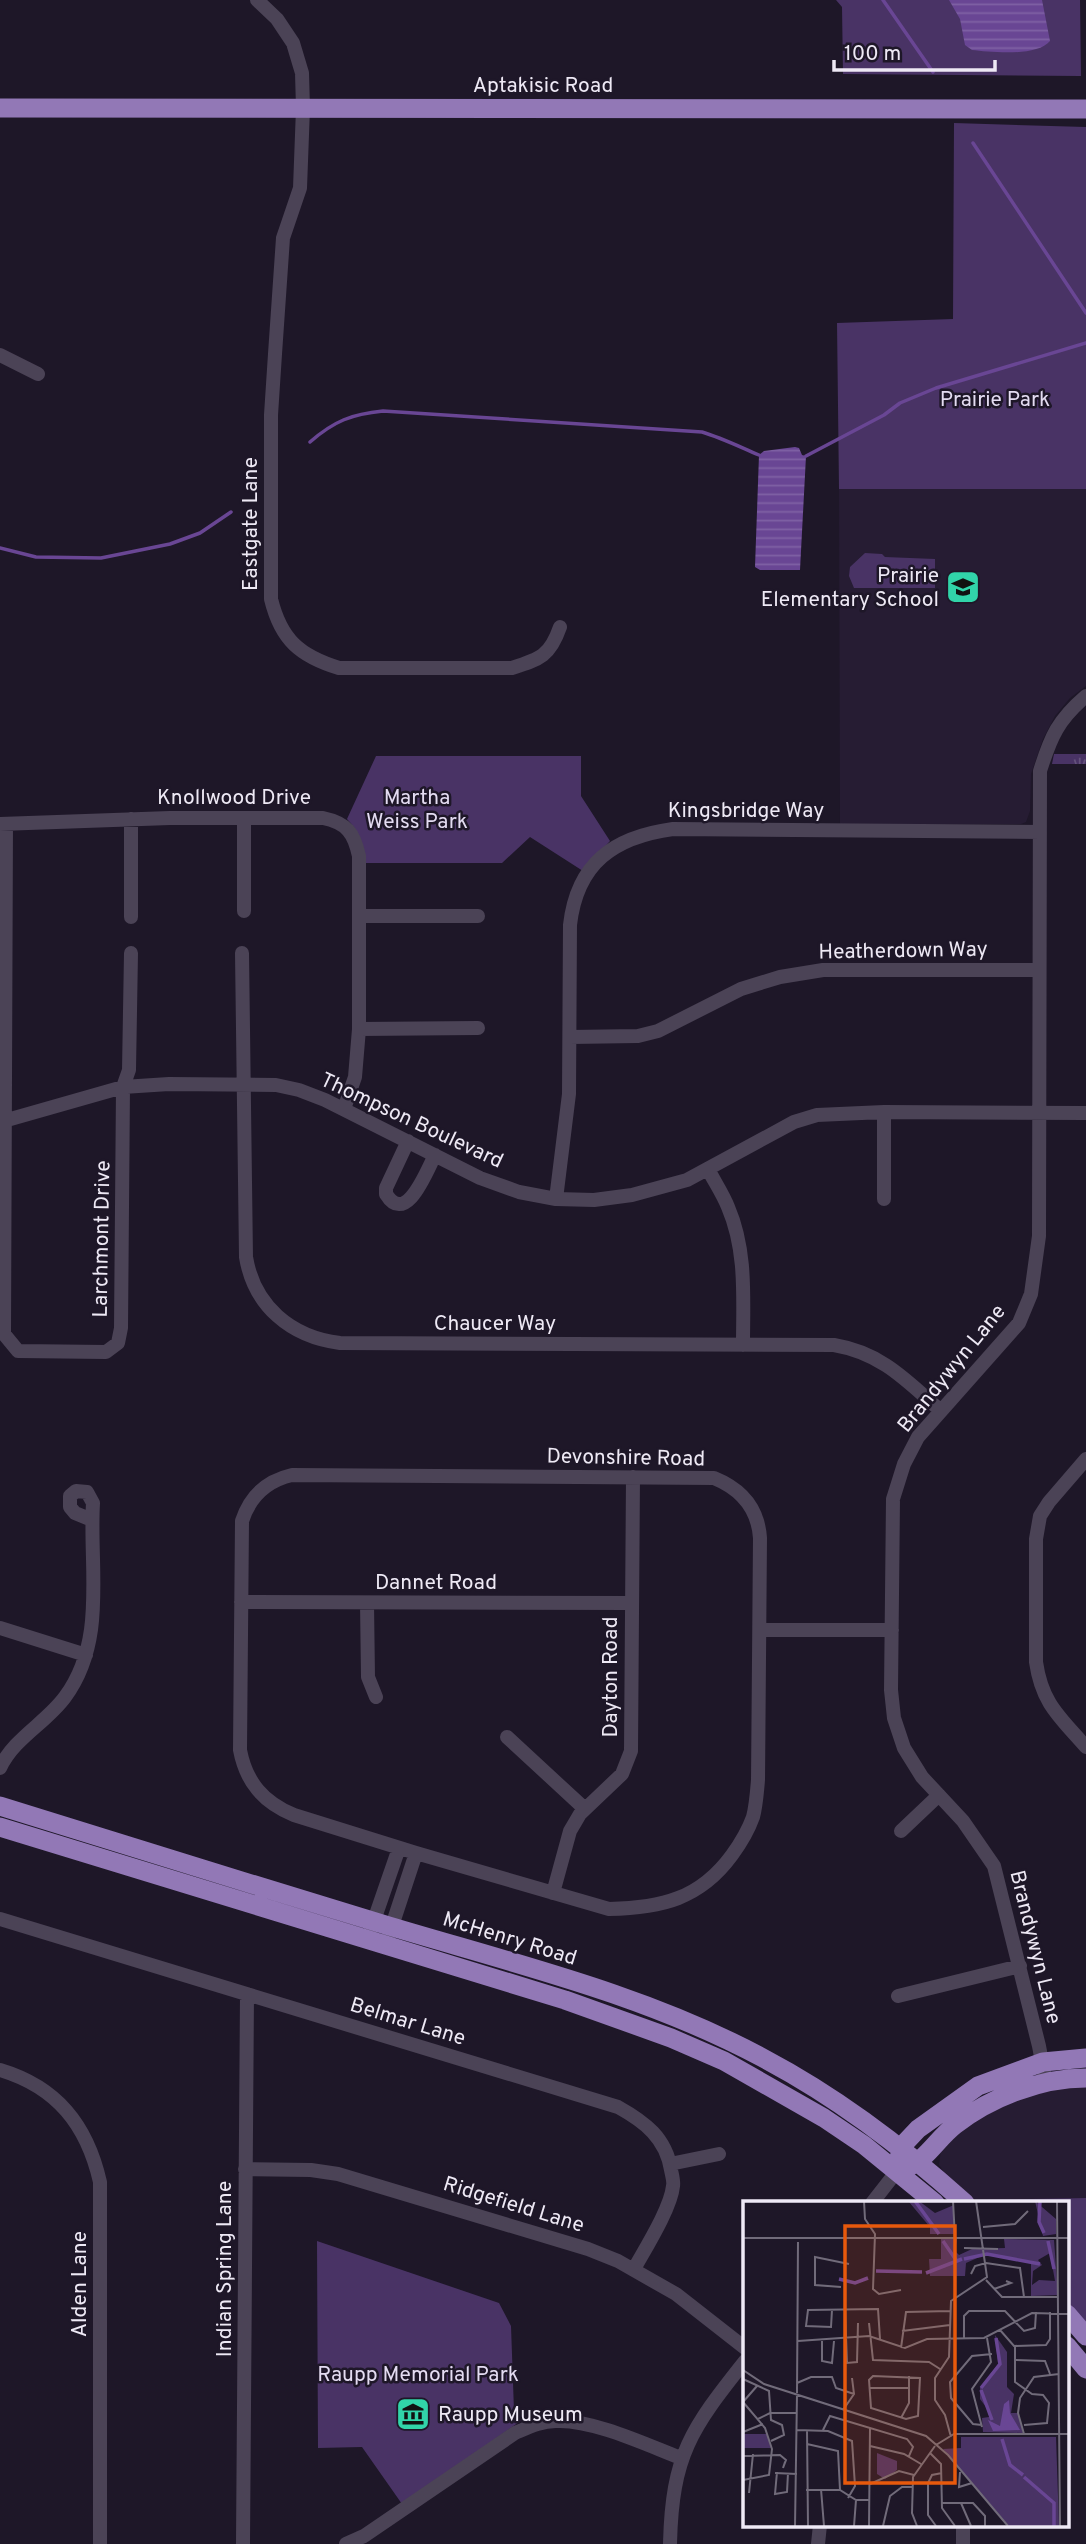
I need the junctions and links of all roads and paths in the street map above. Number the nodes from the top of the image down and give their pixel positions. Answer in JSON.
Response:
{"nodes":[{"id":1,"x":257,"y":0,"type":"edge"},
{"id":2,"x":0,"y":108,"type":"edge"},
{"id":3,"x":303,"y":108,"type":"junction"},
{"id":4,"x":1086,"y":109,"type":"edge"},
{"id":5,"x":0,"y":355,"type":"edge"},
{"id":6,"x":38,"y":374,"type":"dead end"},
{"id":7,"x":560,"y":627,"type":"dead end"},
{"id":8,"x":1086,"y":696,"type":"edge"},
{"id":9,"x":244,"y":818,"type":"junction"},
{"id":10,"x":131,"y":819,"type":"junction"},
{"id":11,"x":3,"y":824,"type":"edge"},
{"id":12,"x":1040,"y":832,"type":"junction"},
{"id":13,"x":244,"y":911,"type":"dead end"},
{"id":14,"x":359,"y":916,"type":"junction"},
{"id":15,"x":478,"y":916,"type":"dead end"},
{"id":16,"x":131,"y":917,"type":"dead end"},
{"id":17,"x":131,"y":953,"type":"dead end"},
{"id":18,"x":242,"y":953,"type":"dead end"},
{"id":19,"x":1039,"y":970,"type":"junction"},
{"id":20,"x":359,"y":1028,"type":"junction"},
{"id":21,"x":478,"y":1028,"type":"dead end"},
{"id":22,"x":570,"y":1038,"type":"junction"},
{"id":23,"x":243,"y":1083,"type":"junction"},
{"id":24,"x":123,"y":1087,"type":"junction"},
{"id":25,"x":344,"y":1109,"type":"junction"},
{"id":26,"x":884,"y":1112,"type":"junction"},
{"id":27,"x":1038,"y":1113,"type":"junction"},
{"id":28,"x":1086,"y":1113,"type":"edge"},
{"id":29,"x":3,"y":1122,"type":"edge"},
{"id":30,"x":408,"y":1141,"type":"junction"},
{"id":31,"x":435,"y":1155,"type":"junction"},
{"id":32,"x":708,"y":1169,"type":"junction"},
{"id":33,"x":556,"y":1199,"type":"junction"},
{"id":34,"x":884,"y":1199,"type":"dead end"},
{"id":35,"x":743,"y":1345,"type":"junction"},
{"id":36,"x":941,"y":1412,"type":"junction"},
{"id":37,"x":1086,"y":1459,"type":"edge"},
{"id":38,"x":633,"y":1477,"type":"junction"},
{"id":39,"x":92,"y":1520,"type":"dead end"},
{"id":40,"x":241,"y":1602,"type":"junction"},
{"id":41,"x":367,"y":1603,"type":"junction"},
{"id":42,"x":631,"y":1603,"type":"junction"},
{"id":43,"x":0,"y":1628,"type":"edge"},
{"id":44,"x":761,"y":1630,"type":"junction"},
{"id":45,"x":892,"y":1630,"type":"junction"},
{"id":46,"x":86,"y":1655,"type":"junction"},
{"id":47,"x":376,"y":1697,"type":"dead end"},
{"id":48,"x":507,"y":1737,"type":"dead end"},
{"id":49,"x":1086,"y":1747,"type":"edge"},
{"id":50,"x":0,"y":1768,"type":"edge"},
{"id":51,"x":939,"y":1795,"type":"junction"},
{"id":52,"x":0,"y":1806,"type":"edge"},
{"id":53,"x":584,"y":1809,"type":"junction"},
{"id":54,"x":0,"y":1827,"type":"edge"},
{"id":55,"x":901,"y":1831,"type":"dead end"},
{"id":56,"x":399,"y":1848,"type":"junction"},
{"id":57,"x":416,"y":1853,"type":"junction"},
{"id":58,"x":553,"y":1893,"type":"junction"},
{"id":59,"x":0,"y":1919,"type":"edge"},
{"id":60,"x":382,"y":1924,"type":"junction"},
{"id":61,"x":376,"y":1944,"type":"junction"},
{"id":62,"x":1020,"y":1966,"type":"junction"},
{"id":63,"x":247,"y":1994,"type":"junction"},
{"id":64,"x":898,"y":1996,"type":"dead end"},
{"id":65,"x":1086,"y":2058,"type":"edge"},
{"id":66,"x":1043,"y":2063,"type":"junction"},
{"id":67,"x":0,"y":2070,"type":"edge"},
{"id":68,"x":1086,"y":2078,"type":"edge"},
{"id":69,"x":1046,"y":2083,"type":"junction"},
{"id":70,"x":901,"y":2147,"type":"junction"},
{"id":71,"x":719,"y":2154,"type":"dead end"},
{"id":72,"x":920,"y":2162,"type":"junction"},
{"id":73,"x":670,"y":2164,"type":"junction"},
{"id":74,"x":245,"y":2169,"type":"junction"},
{"id":75,"x":897,"y":2171,"type":"junction"},
{"id":76,"x":874,"y":2201,"type":"edge"},
{"id":77,"x":933,"y":2201,"type":"edge"},
{"id":78,"x":963,"y":2201,"type":"edge"},
{"id":79,"x":634,"y":2269,"type":"junction"},
{"id":80,"x":1068,"y":2315,"type":"edge"},
{"id":81,"x":1086,"y":2336,"type":"edge"},
{"id":82,"x":743,"y":2346,"type":"edge"},
{"id":83,"x":1068,"y":2347,"type":"edge"},
{"id":84,"x":743,"y":2363,"type":"edge"},
{"id":85,"x":1086,"y":2369,"type":"edge"},
{"id":86,"x":681,"y":2458,"type":"junction"},
{"id":87,"x":820,"y":2526,"type":"edge"},
{"id":88,"x":963,"y":2526,"type":"edge"},
{"id":89,"x":100,"y":2544,"type":"edge"},
{"id":90,"x":243,"y":2544,"type":"edge"},
{"id":91,"x":346,"y":2544,"type":"edge"},
{"id":92,"x":670,"y":2544,"type":"edge"},
{"id":93,"x":818,"y":2544,"type":"edge"},
{"id":94,"x":963,"y":2544,"type":"edge"}],
"edges":[{"from":1,"to":3,"type":"street","name":"Eastgate Lane"},
{"from":2,"to":3,"type":"main road","name":"Aptakisic Road"},
{"from":3,"to":4,"type":"main road","name":"Aptakisic Road"},
{"from":3,"to":7,"type":"street","name":"Eastgate Lane"},
{"from":5,"to":6,"type":"street"},
{"from":8,"to":12,"type":"street","name":"Brandywyn Lane"},
{"from":9,"to":10,"type":"street","name":"Knollwood Drive"},
{"from":9,"to":13,"type":"street"},
{"from":9,"to":14,"type":"street","name":"Knollwood Drive"},
{"from":10,"to":11,"type":"street","name":"Knollwood Drive"},
{"from":10,"to":16,"type":"street"},
{"from":11,"to":29,"type":"street","name":"Larchmont Drive"},
{"from":12,"to":19,"type":"street","name":"Brandywyn Lane"},
{"from":12,"to":22,"type":"street","name":"Kingsbridge Way"},
{"from":14,"to":15,"type":"street"},
{"from":14,"to":20,"type":"street","name":"Knollwood Drive"},
{"from":17,"to":24,"type":"street","name":"Larchmont Drive"},
{"from":18,"to":23,"type":"street","name":"Chaucer Way"},
{"from":19,"to":22,"type":"street","name":"Heatherdown Way"},
{"from":19,"to":27,"type":"street","name":"Brandywyn Lane"},
{"from":20,"to":21,"type":"street"},
{"from":20,"to":25,"type":"street","name":"Knollwood Drive"},
{"from":22,"to":33,"type":"street","name":"Kingsbridge Way"},
{"from":23,"to":24,"type":"street","name":"Thompson Boulevard"},
{"from":23,"to":25,"type":"street","name":"Thompson Boulevard"},
{"from":23,"to":35,"type":"street","name":"Chaucer Way"},
{"from":24,"to":29,"type":"street","name":"Thompson Boulevard"},
{"from":24,"to":29,"type":"street","name":"Larchmont Drive"},
{"from":25,"to":30,"type":"street","name":"Thompson Boulevard"},
{"from":26,"to":27,"type":"street","name":"Thompson Boulevard"},
{"from":26,"to":32,"type":"street","name":"Thompson Boulevard"},
{"from":26,"to":34,"type":"street"},
{"from":27,"to":28,"type":"street","name":"Thompson Boulevard"},
{"from":27,"to":36,"type":"street","name":"Brandywyn Lane"},
{"from":30,"to":31,"type":"street","name":"Thompson Boulevard"},
{"from":30,"to":31,"type":"street"},
{"from":31,"to":33,"type":"street","name":"Thompson Boulevard"},
{"from":32,"to":33,"type":"street","name":"Thompson Boulevard"},
{"from":32,"to":35,"type":"street"},
{"from":35,"to":36,"type":"street","name":"Chaucer Way"},
{"from":36,"to":45,"type":"street","name":"Brandywyn Lane"},
{"from":37,"to":49,"type":"street"},
{"from":38,"to":40,"type":"street","name":"Devonshire Road"},
{"from":38,"to":42,"type":"street","name":"Dayton Road"},
{"from":38,"to":44,"type":"street","name":"Devonshire Road"},
{"from":39,"to":46,"type":"street"},
{"from":40,"to":41,"type":"street","name":"Dannet Road"},
{"from":40,"to":56,"type":"street","name":"Devonshire Road"},
{"from":41,"to":42,"type":"street","name":"Dannet Road"},
{"from":41,"to":47,"type":"street"},
{"from":42,"to":53,"type":"street","name":"Dayton Road"},
{"from":43,"to":46,"type":"street"},
{"from":44,"to":45,"type":"street"},
{"from":44,"to":58,"type":"street","name":"Devonshire Road"},
{"from":45,"to":51,"type":"street","name":"Brandywyn Lane"},
{"from":46,"to":50,"type":"street"},
{"from":48,"to":53,"type":"street"},
{"from":51,"to":55,"type":"street"},
{"from":51,"to":62,"type":"street","name":"Brandywyn Lane"},
{"from":52,"to":60,"type":"main road","name":"McHenry Road"},
{"from":53,"to":58,"type":"street","name":"Dayton Road"},
{"from":54,"to":61,"type":"main road","name":"McHenry Road"},
{"from":56,"to":57,"type":"street","name":"Devonshire Road"},
{"from":56,"to":60,"type":"street"},
{"from":57,"to":58,"type":"street","name":"Devonshire Road"},
{"from":57,"to":60,"type":"street"},
{"from":59,"to":63,"type":"street","name":"Belmar Lane"},
{"from":60,"to":61,"type":"street"},
{"from":60,"to":70,"type":"main road","name":"McHenry Road"},
{"from":61,"to":75,"type":"main road","name":"McHenry Road"},
{"from":62,"to":64,"type":"street"},
{"from":62,"to":66,"type":"street","name":"Brandywyn Lane"},
{"from":63,"to":73,"type":"street","name":"Belmar Lane"},
{"from":63,"to":74,"type":"street","name":"Indian Spring Lane"},
{"from":65,"to":66,"type":"main road"},
{"from":66,"to":69,"type":"street","name":"Brandywyn Lane"},
{"from":66,"to":70,"type":"main road"},
{"from":67,"to":89,"type":"street","name":"Alden Lane"},
{"from":68,"to":69,"type":"main road"},
{"from":69,"to":72,"type":"main road"},
{"from":70,"to":72,"type":"main road","name":"McHenry Road"},
{"from":70,"to":75,"type":"main road"},
{"from":71,"to":73,"type":"street"},
{"from":72,"to":75,"type":"main road"},
{"from":72,"to":78,"type":"main road","name":"McHenry Road"},
{"from":73,"to":79,"type":"street","name":"Belmar Lane"},
{"from":74,"to":79,"type":"street","name":"Ridgefield Lane"},
{"from":74,"to":90,"type":"street","name":"Indian Spring Lane"},
{"from":75,"to":76,"type":"street"},
{"from":75,"to":77,"type":"main road","name":"McHenry Road"},
{"from":79,"to":82,"type":"street","name":"Ridgefield Lane"},
{"from":80,"to":81,"type":"main road"},
{"from":83,"to":85,"type":"main road"},
{"from":84,"to":86,"type":"street"},
{"from":86,"to":91,"type":"street"},
{"from":86,"to":92,"type":"street"},
{"from":87,"to":93,"type":"street"},
{"from":88,"to":94,"type":"street"}]}
